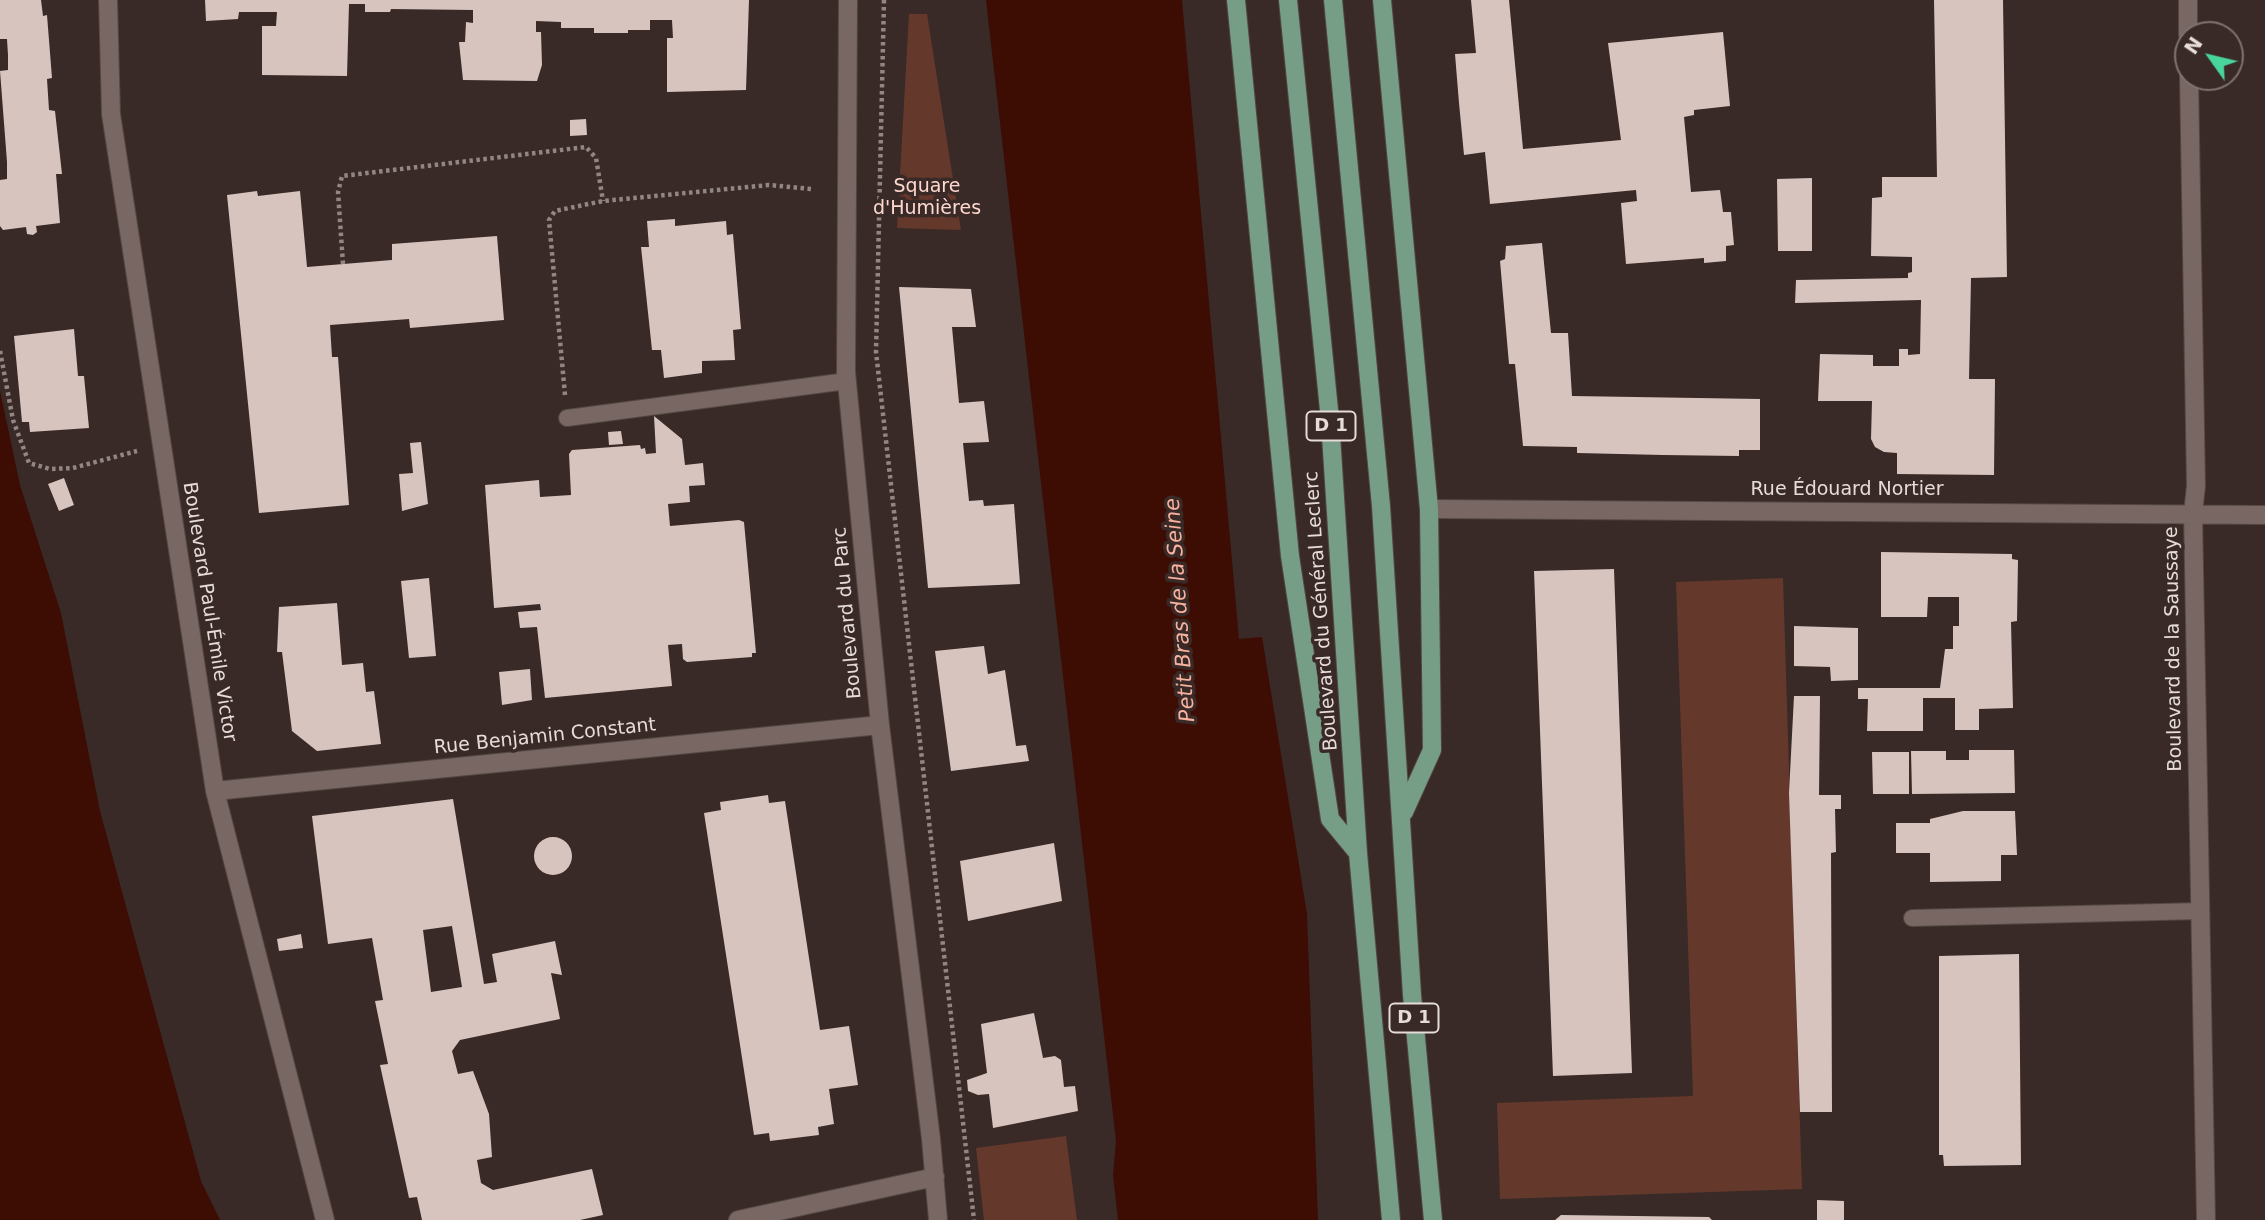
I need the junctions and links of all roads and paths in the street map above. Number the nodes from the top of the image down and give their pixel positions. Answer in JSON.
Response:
{"nodes":[{"id":1,"x":108,"y":0,"type":"edge"},
{"id":2,"x":848,"y":0,"type":"edge"},
{"id":3,"x":884,"y":0,"type":"edge"},
{"id":4,"x":1236,"y":0,"type":"edge"},
{"id":5,"x":1288,"y":0,"type":"edge"},
{"id":6,"x":1333,"y":0,"type":"edge"},
{"id":7,"x":1382,"y":0,"type":"edge"},
{"id":8,"x":2188,"y":0,"type":"edge"},
{"id":9,"x":2188,"y":21,"type":"edge"},
{"id":10,"x":2189,"y":91,"type":"edge"},
{"id":11,"x":811,"y":189,"type":"dead end"},
{"id":12,"x":603,"y":201,"type":"junction"},
{"id":13,"x":343,"y":264,"type":"dead end"},
{"id":14,"x":0,"y":351,"type":"edge"},
{"id":15,"x":847,"y":381,"type":"junction"},
{"id":16,"x":567,"y":418,"type":"joint"},
{"id":17,"x":162,"y":444,"type":"junction"},
{"id":18,"x":1429,"y":509,"type":"junction"},
{"id":19,"x":2193,"y":513,"type":"junction"},
{"id":20,"x":2265,"y":515,"type":"edge"},
{"id":21,"x":880,"y":725,"type":"junction"},
{"id":22,"x":215,"y":791,"type":"junction"},
{"id":23,"x":1402,"y":815,"type":"junction"},
{"id":24,"x":1359,"y":853,"type":"junction"},
{"id":25,"x":2201,"y":911,"type":"junction"},
{"id":26,"x":1912,"y":918,"type":"dead end"},
{"id":27,"x":935,"y":1177,"type":"junction"},
{"id":28,"x":325,"y":1220,"type":"edge"},
{"id":29,"x":738,"y":1220,"type":"edge"},
{"id":30,"x":938,"y":1220,"type":"edge"},
{"id":31,"x":974,"y":1220,"type":"edge"},
{"id":32,"x":1391,"y":1220,"type":"edge"},
{"id":33,"x":1433,"y":1220,"type":"edge"},
{"id":34,"x":2206,"y":1220,"type":"edge"}],
"edges":[{"from":1,"to":17,"type":"street","name":"Boulevard Paul-Émile Victor"},
{"from":2,"to":15,"type":"street","name":"Boulevard du Parc"},
{"from":3,"to":31,"type":"path"},
{"from":4,"to":24,"type":"main road"},
{"from":5,"to":24,"type":"main road","name":"Boulevard du Général Leclerc","number":"D 1"},
{"from":6,"to":23,"type":"main road","number":"D 1"},
{"from":7,"to":18,"type":"main road"},
{"from":8,"to":9,"type":"street"},
{"from":10,"to":19,"type":"street","name":"Boulevard de la Saussaye"},
{"from":11,"to":12,"type":"path"},
{"from":12,"to":13,"type":"path"},
{"from":12,"to":16,"type":"path"},
{"from":14,"to":17,"type":"path"},
{"from":15,"to":16,"type":"lane"},
{"from":15,"to":21,"type":"street","name":"Boulevard du Parc"},
{"from":17,"to":22,"type":"street","name":"Boulevard Paul-Émile Victor"},
{"from":18,"to":19,"type":"street","name":"Rue Édouard Nortier"},
{"from":18,"to":23,"type":"main road"},
{"from":19,"to":20,"type":"street","name":"Rue Édouard Nortier"},
{"from":19,"to":25,"type":"street","name":"Boulevard de la Saussaye"},
{"from":21,"to":22,"type":"street","name":"Rue Benjamin Constant"},
{"from":21,"to":27,"type":"street","name":"Boulevard du Parc"},
{"from":22,"to":28,"type":"street","name":"Boulevard Paul-Émile Victor"},
{"from":23,"to":33,"type":"main road","number":"D 1"},
{"from":24,"to":32,"type":"main road","name":"Boulevard du Général Leclerc","number":"D 1"},
{"from":25,"to":26,"type":"lane"},
{"from":25,"to":34,"type":"street","name":"Boulevard de la Saussaye"},
{"from":27,"to":29,"type":"street"},
{"from":27,"to":30,"type":"street","name":"Boulevard du Parc"}]}
